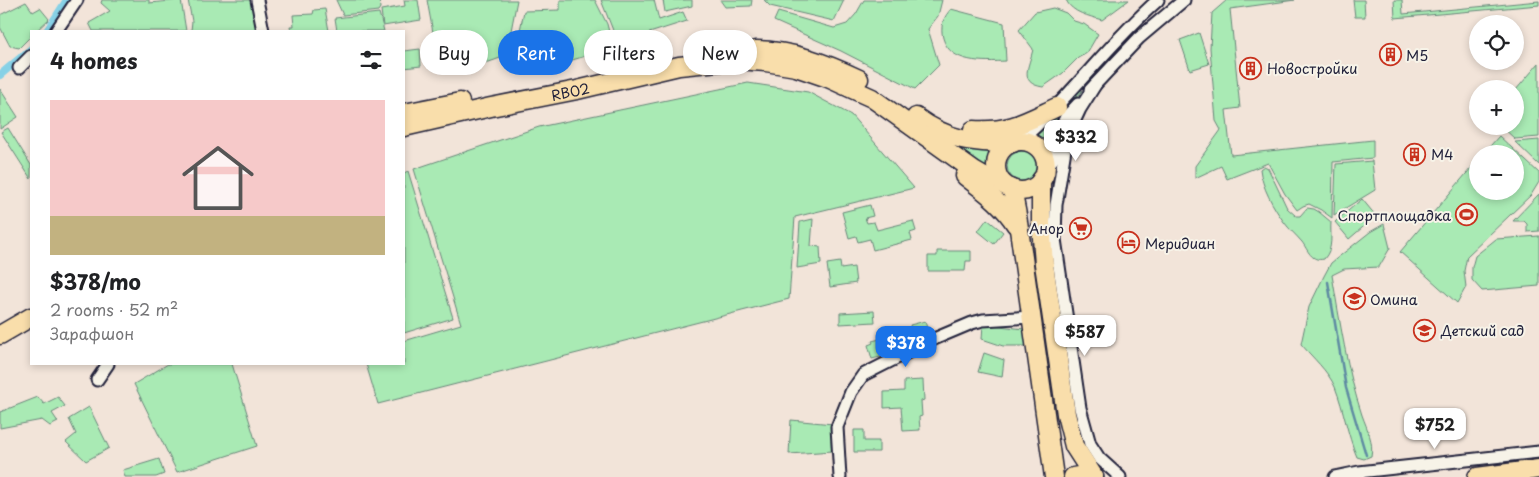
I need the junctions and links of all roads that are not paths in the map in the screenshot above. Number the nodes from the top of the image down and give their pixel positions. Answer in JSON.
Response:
{"nodes":[{"id":1,"x":77,"y":0,"type":"edge"},
{"id":2,"x":257,"y":0,"type":"edge"},
{"id":3,"x":1158,"y":0,"type":"edge"},
{"id":4,"x":1184,"y":0,"type":"edge"},
{"id":5,"x":57,"y":30,"type":"edge"},
{"id":6,"x":263,"y":30,"type":"edge"},
{"id":7,"x":30,"y":57,"type":"edge"},
{"id":8,"x":19,"y":68,"type":"dead end"},
{"id":9,"x":1095,"y":85,"type":"junction"},
{"id":10,"x":1057,"y":107,"type":"junction"},
{"id":11,"x":405,"y":113,"type":"edge"},
{"id":12,"x":405,"y":127,"type":"edge"},
{"id":13,"x":930,"y":131,"type":"junction"},
{"id":14,"x":1016,"y":142,"type":"junction"},
{"id":15,"x":1044,"y":174,"type":"junction"},
{"id":16,"x":1008,"y":187,"type":"junction"},
{"id":17,"x":1041,"y":225,"type":"junction"},
{"id":18,"x":1018,"y":229,"type":"junction"},
{"id":19,"x":1055,"y":239,"type":"junction"},
{"id":20,"x":1032,"y":317,"type":"junction"},
{"id":21,"x":30,"y":318,"type":"edge"},
{"id":22,"x":30,"y":332,"type":"edge"},
{"id":23,"x":0,"y":335,"type":"edge"},
{"id":24,"x":0,"y":348,"type":"edge"},
{"id":25,"x":107,"y":365,"type":"edge"},
{"id":26,"x":97,"y":380,"type":"dead end"},
{"id":27,"x":1539,"y":452,"type":"edge"},
{"id":28,"x":1539,"y":469,"type":"edge"},
{"id":29,"x":840,"y":477,"type":"edge"},
{"id":30,"x":1054,"y":477,"type":"edge"},
{"id":31,"x":1073,"y":477,"type":"edge"},
{"id":32,"x":1094,"y":477,"type":"edge"},
{"id":33,"x":1120,"y":477,"type":"edge"},
{"id":34,"x":1335,"y":477,"type":"edge"},
{"id":35,"x":1477,"y":477,"type":"edge"}],
"edges":[{"from":1,"to":5,"type":"street"},
{"from":2,"to":6,"type":"street"},
{"from":3,"to":10,"type":"street"},
{"from":4,"to":9,"type":"street"},
{"from":7,"to":8,"type":"street"},
{"from":9,"to":15,"type":"street"},
{"from":9,"to":19,"type":"street"},
{"from":10,"to":13,"type":"highway"},
{"from":10,"to":14,"type":"street"},
{"from":11,"to":13,"type":"highway","name":"RB02"},
{"from":12,"to":13,"type":"highway","name":"RB02"},
{"from":13,"to":14,"type":"highway"},
{"from":13,"to":16,"type":"highway"},
{"from":13,"to":18,"type":"highway"},
{"from":14,"to":15,"type":"highway"},
{"from":14,"to":16,"type":"highway"},
{"from":15,"to":16,"type":"highway"},
{"from":15,"to":17,"type":"highway"},
{"from":16,"to":18,"type":"highway"},
{"from":17,"to":19,"type":"highway"},
{"from":17,"to":32,"type":"highway"},
{"from":18,"to":20,"type":"highway"},
{"from":19,"to":33,"type":"street"},
{"from":20,"to":29,"type":"street"},
{"from":20,"to":30,"type":"highway"},
{"from":21,"to":23,"type":"highway"},
{"from":22,"to":24,"type":"highway"},
{"from":25,"to":26,"type":"street"},
{"from":27,"to":34,"type":"street"},
{"from":28,"to":35,"type":"highway"},
{"from":31,"to":32,"type":"highway"}]}
